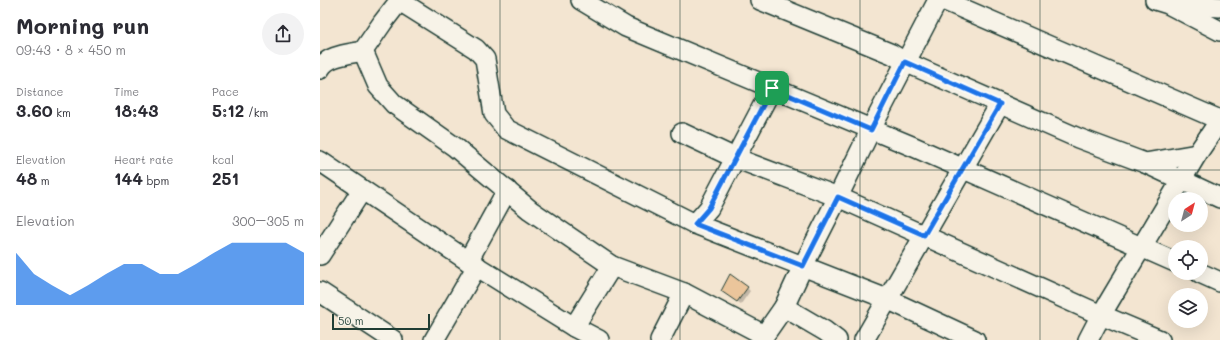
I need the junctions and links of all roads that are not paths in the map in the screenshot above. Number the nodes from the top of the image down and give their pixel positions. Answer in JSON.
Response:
{"nodes":[{"id":1,"x":399,"y":0,"type":"edge"},
{"id":2,"x":581,"y":0,"type":"edge"},
{"id":3,"x":760,"y":0,"type":"edge"},
{"id":4,"x":938,"y":0,"type":"edge"},
{"id":5,"x":943,"y":0,"type":"edge"},
{"id":6,"x":1162,"y":2,"type":"edge"},
{"id":7,"x":1220,"y":7,"type":"edge"},
{"id":8,"x":1220,"y":30,"type":"edge"},
{"id":9,"x":363,"y":51,"type":"junction"},
{"id":10,"x":327,"y":53,"type":"edge"},
{"id":11,"x":905,"y":62,"type":"junction"},
{"id":12,"x":320,"y":69,"type":"edge"},
{"id":13,"x":772,"y":88,"type":"junction"},
{"id":14,"x":1000,"y":104,"type":"junction"},
{"id":15,"x":1220,"y":120,"type":"edge"},
{"id":16,"x":871,"y":130,"type":"junction"},
{"id":17,"x":682,"y":133,"type":"dead end"},
{"id":18,"x":1197,"y":154,"type":"junction"},
{"id":19,"x":735,"y":158,"type":"junction"},
{"id":20,"x":320,"y":161,"type":"edge"},
{"id":21,"x":1144,"y":163,"type":"junction"},
{"id":22,"x":963,"y":169,"type":"junction"},
{"id":23,"x":1182,"y":180,"type":"junction"},
{"id":24,"x":362,"y":190,"type":"junction"},
{"id":25,"x":507,"y":190,"type":"junction"},
{"id":26,"x":838,"y":197,"type":"junction"},
{"id":27,"x":1220,"y":198,"type":"edge"},
{"id":28,"x":695,"y":224,"type":"junction"},
{"id":29,"x":924,"y":235,"type":"junction"},
{"id":30,"x":1142,"y":247,"type":"junction"},
{"id":31,"x":320,"y":255,"type":"edge"},
{"id":32,"x":1168,"y":259,"type":"edge"},
{"id":33,"x":472,"y":263,"type":"junction"},
{"id":34,"x":612,"y":266,"type":"junction"},
{"id":35,"x":803,"y":266,"type":"junction"},
{"id":36,"x":1208,"y":277,"type":"edge"},
{"id":37,"x":1220,"y":282,"type":"edge"},
{"id":38,"x":320,"y":292,"type":"edge"},
{"id":39,"x":684,"y":293,"type":"junction"},
{"id":40,"x":887,"y":299,"type":"junction"},
{"id":41,"x":1101,"y":315,"type":"junction"},
{"id":42,"x":773,"y":323,"type":"edge"},
{"id":43,"x":574,"y":327,"type":"junction"},
{"id":44,"x":393,"y":340,"type":"edge"},
{"id":45,"x":434,"y":340,"type":"edge"},
{"id":46,"x":599,"y":340,"type":"edge"},
{"id":47,"x":660,"y":340,"type":"edge"},
{"id":48,"x":837,"y":340,"type":"edge"},
{"id":49,"x":864,"y":340,"type":"edge"},
{"id":50,"x":975,"y":340,"type":"edge"},
{"id":51,"x":1088,"y":340,"type":"edge"},
{"id":52,"x":1160,"y":340,"type":"edge"}],
"edges":[{"from":1,"to":9,"type":"street"},
{"from":1,"to":28,"type":"street"},
{"from":2,"to":13,"type":"street"},
{"from":3,"to":11,"type":"street"},
{"from":4,"to":11,"type":"street"},
{"from":5,"to":15,"type":"street"},
{"from":6,"to":7,"type":"street"},
{"from":6,"to":8,"type":"street"},
{"from":9,"to":10,"type":"street"},
{"from":9,"to":25,"type":"street"},
{"from":10,"to":12,"type":"street"},
{"from":11,"to":14,"type":"street"},
{"from":11,"to":16,"type":"street"},
{"from":13,"to":16,"type":"street"},
{"from":13,"to":19,"type":"street"},
{"from":14,"to":21,"type":"street"},
{"from":14,"to":22,"type":"street"},
{"from":15,"to":18,"type":"street"},
{"from":16,"to":22,"type":"street"},
{"from":16,"to":26,"type":"street"},
{"from":17,"to":19,"type":"street"},
{"from":18,"to":21,"type":"street"},
{"from":18,"to":23,"type":"street"},
{"from":19,"to":26,"type":"street"},
{"from":19,"to":28,"type":"street"},
{"from":20,"to":24,"type":"street"},
{"from":21,"to":23,"type":"street"},
{"from":22,"to":29,"type":"street"},
{"from":22,"to":30,"type":"street"},
{"from":23,"to":27,"type":"street"},
{"from":23,"to":30,"type":"street"},
{"from":24,"to":31,"type":"street"},
{"from":24,"to":33,"type":"street"},
{"from":25,"to":33,"type":"street"},
{"from":25,"to":34,"type":"street"},
{"from":26,"to":29,"type":"street"},
{"from":26,"to":35,"type":"street"},
{"from":28,"to":35,"type":"street"},
{"from":29,"to":40,"type":"street"},
{"from":29,"to":41,"type":"street"},
{"from":30,"to":32,"type":"street"},
{"from":30,"to":41,"type":"street"},
{"from":33,"to":43,"type":"street"},
{"from":33,"to":45,"type":"street"},
{"from":34,"to":39,"type":"street"},
{"from":34,"to":43,"type":"street"},
{"from":35,"to":40,"type":"street"},
{"from":35,"to":42,"type":"street"},
{"from":36,"to":37,"type":"street"},
{"from":38,"to":44,"type":"street"},
{"from":39,"to":42,"type":"street"},
{"from":39,"to":47,"type":"street"},
{"from":40,"to":49,"type":"street"},
{"from":40,"to":50,"type":"street"},
{"from":41,"to":51,"type":"street"},
{"from":41,"to":52,"type":"street"},
{"from":42,"to":48,"type":"street"},
{"from":43,"to":46,"type":"street"}]}
